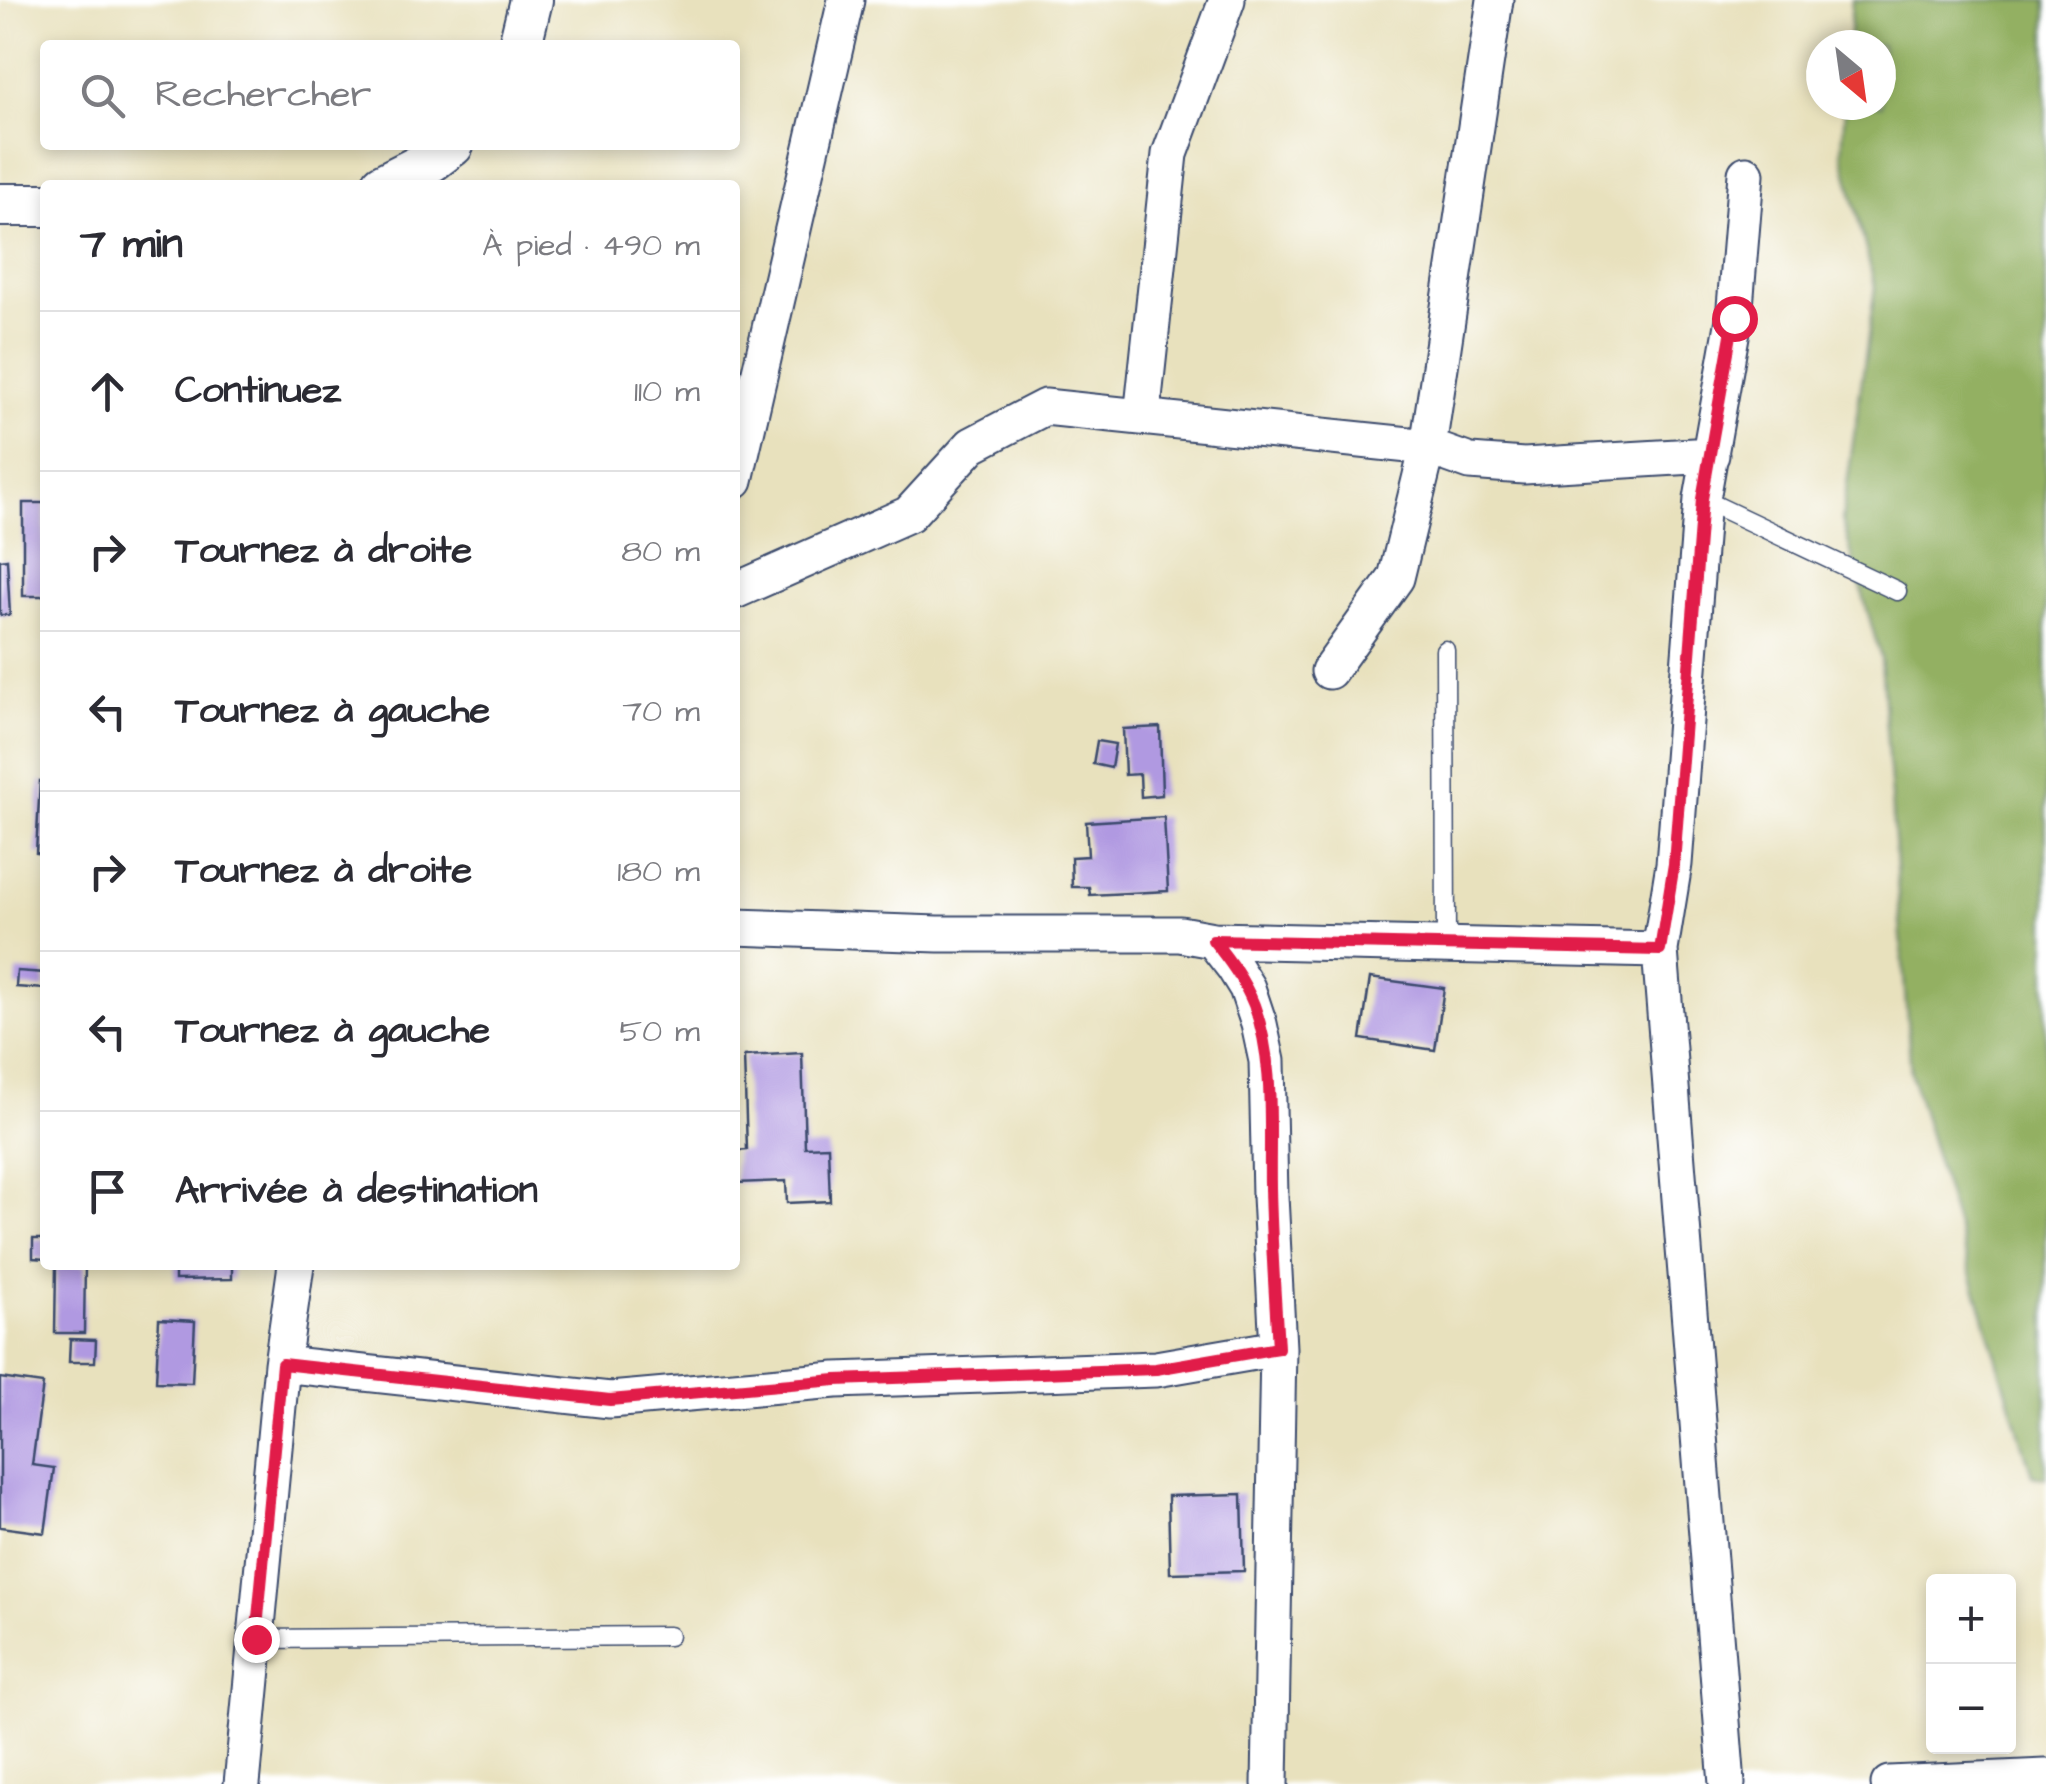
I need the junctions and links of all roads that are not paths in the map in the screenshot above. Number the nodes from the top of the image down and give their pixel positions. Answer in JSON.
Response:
{"nodes":[{"id":1,"x":531,"y":0,"type":"edge"},
{"id":2,"x":846,"y":0,"type":"edge"},
{"id":3,"x":1227,"y":0,"type":"edge"},
{"id":4,"x":1495,"y":0,"type":"edge"},
{"id":5,"x":521,"y":40,"type":"edge"},
{"id":6,"x":438,"y":163,"type":"edge"},
{"id":7,"x":1746,"y":174,"type":"dead end"},
{"id":8,"x":396,"y":180,"type":"edge"},
{"id":9,"x":0,"y":205,"type":"edge"},
{"id":10,"x":40,"y":205,"type":"edge"},
{"id":11,"x":1142,"y":417,"type":"junction"},
{"id":12,"x":1428,"y":447,"type":"junction"},
{"id":13,"x":1710,"y":455,"type":"junction"},
{"id":14,"x":740,"y":458,"type":"edge"},
{"id":15,"x":1702,"y":499,"type":"junction"},
{"id":16,"x":740,"y":589,"type":"edge"},
{"id":17,"x":1897,"y":591,"type":"dead end"},
{"id":18,"x":1445,"y":650,"type":"dead end"},
{"id":19,"x":1329,"y":671,"type":"dead end"},
{"id":20,"x":740,"y":927,"type":"edge"},
{"id":21,"x":1213,"y":940,"type":"junction"},
{"id":22,"x":1446,"y":945,"type":"junction"},
{"id":23,"x":1660,"y":950,"type":"junction"},
{"id":24,"x":295,"y":1270,"type":"edge"},
{"id":25,"x":1278,"y":1348,"type":"junction"},
{"id":26,"x":282,"y":1364,"type":"junction"},
{"id":27,"x":669,"y":1636,"type":"dead end"},
{"id":28,"x":256,"y":1639,"type":"junction"},
{"id":29,"x":2046,"y":1776,"type":"edge"},
{"id":30,"x":242,"y":1784,"type":"edge"},
{"id":31,"x":1270,"y":1784,"type":"edge"},
{"id":32,"x":1727,"y":1784,"type":"edge"},
{"id":33,"x":1889,"y":1784,"type":"edge"}],
"edges":[{"from":1,"to":5,"type":"street"},
{"from":2,"to":14,"type":"street"},
{"from":3,"to":11,"type":"street"},
{"from":4,"to":12,"type":"street"},
{"from":6,"to":8,"type":"street"},
{"from":7,"to":13,"type":"street"},
{"from":9,"to":10,"type":"street"},
{"from":11,"to":12,"type":"street"},
{"from":11,"to":16,"type":"street"},
{"from":12,"to":13,"type":"street"},
{"from":12,"to":19,"type":"street"},
{"from":13,"to":15,"type":"street"},
{"from":15,"to":17,"type":"lane"},
{"from":15,"to":23,"type":"street"},
{"from":18,"to":22,"type":"lane"},
{"from":20,"to":21,"type":"street"},
{"from":21,"to":22,"type":"street"},
{"from":21,"to":25,"type":"street"},
{"from":22,"to":23,"type":"street"},
{"from":23,"to":32,"type":"street"},
{"from":24,"to":26,"type":"street"},
{"from":25,"to":26,"type":"street"},
{"from":25,"to":31,"type":"street"},
{"from":26,"to":28,"type":"street"},
{"from":27,"to":28,"type":"lane"},
{"from":28,"to":30,"type":"street"},
{"from":29,"to":33,"type":"street"}]}
